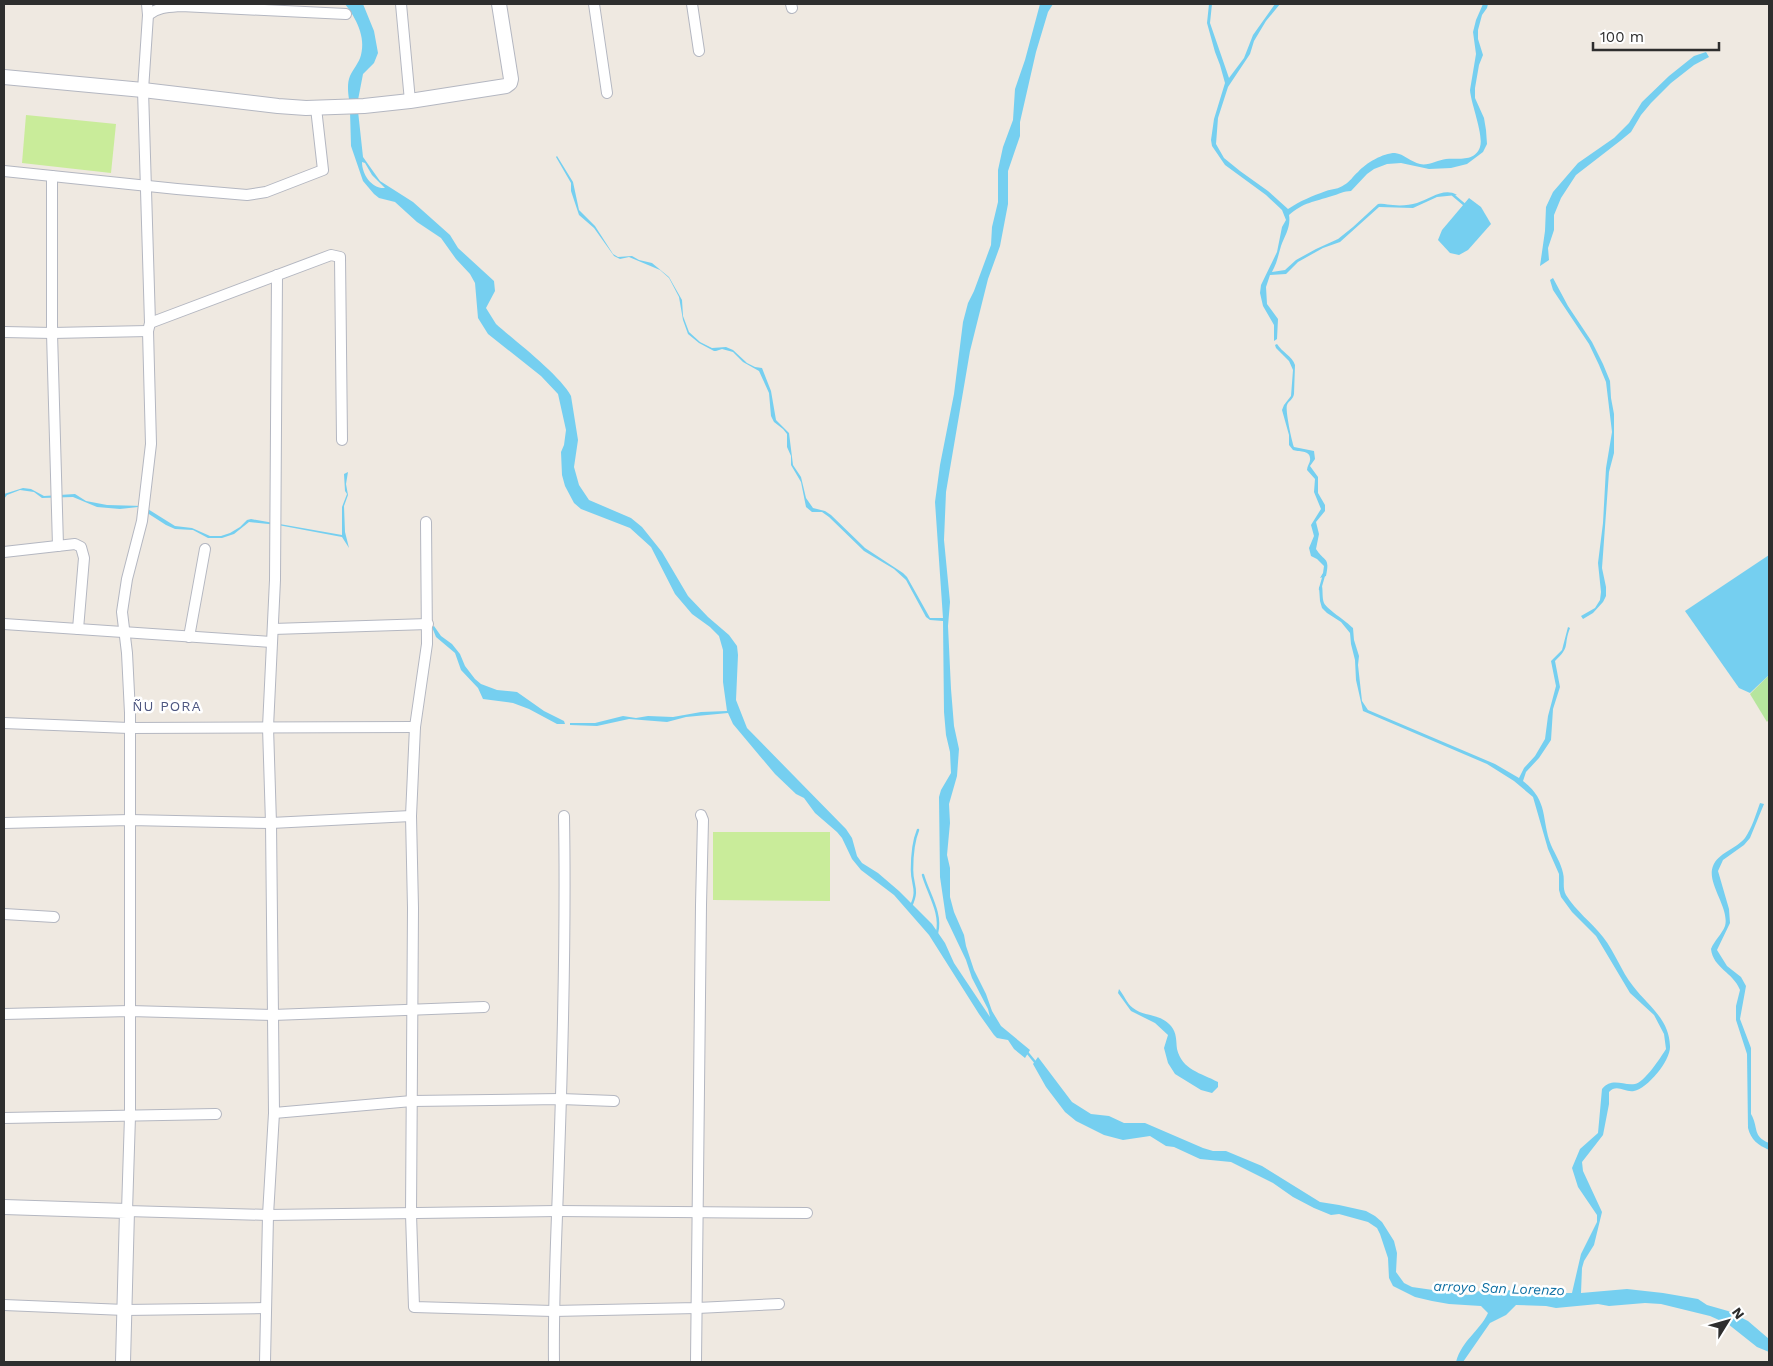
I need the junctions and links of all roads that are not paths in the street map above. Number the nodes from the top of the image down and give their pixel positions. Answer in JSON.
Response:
{"nodes":[{"id":1,"x":147,"y":4,"type":"edge"},
{"id":2,"x":401,"y":4,"type":"edge"},
{"id":3,"x":499,"y":4,"type":"edge"},
{"id":4,"x":594,"y":4,"type":"edge"},
{"id":5,"x":692,"y":4,"type":"edge"},
{"id":6,"x":346,"y":14,"type":"dead end"},
{"id":7,"x":148,"y":15,"type":"junction"},
{"id":8,"x":699,"y":51,"type":"dead end"},
{"id":9,"x":4,"y":77,"type":"edge"},
{"id":10,"x":144,"y":90,"type":"junction"},
{"id":11,"x":608,"y":93,"type":"dead end"},
{"id":12,"x":410,"y":101,"type":"junction"},
{"id":13,"x":316,"y":108,"type":"junction"},
{"id":14,"x":4,"y":171,"type":"edge"},
{"id":15,"x":52,"y":176,"type":"junction"},
{"id":16,"x":147,"y":186,"type":"junction"},
{"id":17,"x":277,"y":275,"type":"junction"},
{"id":18,"x":149,"y":327,"type":"junction"},
{"id":19,"x":4,"y":332,"type":"edge"},
{"id":20,"x":52,"y":333,"type":"junction"},
{"id":21,"x":342,"y":440,"type":"dead end"},
{"id":22,"x":426,"y":522,"type":"dead end"},
{"id":23,"x":58,"y":546,"type":"junction"},
{"id":24,"x":205,"y":549,"type":"dead end"},
{"id":25,"x":4,"y":552,"type":"edge"},
{"id":26,"x":4,"y":624,"type":"edge"},
{"id":27,"x":428,"y":624,"type":"junction"},
{"id":28,"x":78,"y":629,"type":"junction"},
{"id":29,"x":273,"y":629,"type":"junction"},
{"id":30,"x":123,"y":632,"type":"junction"},
{"id":31,"x":189,"y":637,"type":"junction"},
{"id":32,"x":271,"y":642,"type":"junction"},
{"id":33,"x":4,"y":723,"type":"edge"},
{"id":34,"x":268,"y":727,"type":"junction"},
{"id":35,"x":415,"y":727,"type":"junction"},
{"id":36,"x":129,"y":728,"type":"junction"},
{"id":37,"x":701,"y":815,"type":"dead end"},
{"id":38,"x":411,"y":816,"type":"junction"},
{"id":39,"x":564,"y":816,"type":"dead end"},
{"id":40,"x":130,"y":820,"type":"junction"},
{"id":41,"x":4,"y":823,"type":"edge"},
{"id":42,"x":271,"y":823,"type":"junction"},
{"id":43,"x":4,"y":914,"type":"edge"},
{"id":44,"x":54,"y":917,"type":"dead end"},
{"id":45,"x":484,"y":1007,"type":"dead end"},
{"id":46,"x":413,"y":1009,"type":"junction"},
{"id":47,"x":130,"y":1011,"type":"junction"},
{"id":48,"x":4,"y":1014,"type":"edge"},
{"id":49,"x":273,"y":1015,"type":"junction"},
{"id":50,"x":561,"y":1099,"type":"junction"},
{"id":51,"x":412,"y":1101,"type":"junction"},
{"id":52,"x":614,"y":1101,"type":"dead end"},
{"id":53,"x":274,"y":1113,"type":"junction"},
{"id":54,"x":216,"y":1114,"type":"dead end"},
{"id":55,"x":130,"y":1116,"type":"junction"},
{"id":56,"x":4,"y":1118,"type":"edge"},
{"id":57,"x":4,"y":1207,"type":"edge"},
{"id":58,"x":127,"y":1211,"type":"junction"},
{"id":59,"x":557,"y":1211,"type":"junction"},
{"id":60,"x":698,"y":1212,"type":"junction"},
{"id":61,"x":807,"y":1213,"type":"dead end"},
{"id":62,"x":411,"y":1214,"type":"junction"},
{"id":63,"x":268,"y":1215,"type":"junction"},
{"id":64,"x":779,"y":1304,"type":"dead end"},
{"id":65,"x":4,"y":1305,"type":"edge"},
{"id":66,"x":266,"y":1308,"type":"junction"},
{"id":67,"x":697,"y":1308,"type":"junction"},
{"id":68,"x":125,"y":1310,"type":"junction"},
{"id":69,"x":553,"y":1311,"type":"junction"},
{"id":70,"x":123,"y":1362,"type":"edge"},
{"id":71,"x":265,"y":1362,"type":"edge"},
{"id":72,"x":554,"y":1362,"type":"edge"},
{"id":73,"x":696,"y":1362,"type":"edge"}],
"edges":[{"from":1,"to":7,"type":"street"},
{"from":2,"to":12,"type":"street"},
{"from":3,"to":12,"type":"street"},
{"from":4,"to":11,"type":"street"},
{"from":5,"to":8,"type":"street"},
{"from":6,"to":7,"type":"street"},
{"from":7,"to":10,"type":"street"},
{"from":9,"to":10,"type":"street"},
{"from":10,"to":13,"type":"street"},
{"from":10,"to":16,"type":"street"},
{"from":12,"to":13,"type":"street"},
{"from":13,"to":16,"type":"street"},
{"from":14,"to":15,"type":"street"},
{"from":15,"to":16,"type":"street"},
{"from":15,"to":20,"type":"street"},
{"from":16,"to":18,"type":"street"},
{"from":17,"to":18,"type":"street"},
{"from":17,"to":21,"type":"street"},
{"from":17,"to":29,"type":"street"},
{"from":18,"to":20,"type":"street"},
{"from":18,"to":30,"type":"street"},
{"from":19,"to":20,"type":"street"},
{"from":20,"to":23,"type":"street"},
{"from":22,"to":27,"type":"street"},
{"from":23,"to":25,"type":"street"},
{"from":23,"to":28,"type":"street"},
{"from":24,"to":31,"type":"street"},
{"from":26,"to":28,"type":"street"},
{"from":27,"to":29,"type":"street"},
{"from":27,"to":35,"type":"street"},
{"from":28,"to":30,"type":"street"},
{"from":29,"to":32,"type":"street"},
{"from":30,"to":31,"type":"street"},
{"from":30,"to":36,"type":"street"},
{"from":31,"to":32,"type":"street"},
{"from":32,"to":34,"type":"street"},
{"from":33,"to":36,"type":"street"},
{"from":34,"to":35,"type":"street"},
{"from":34,"to":36,"type":"street"},
{"from":34,"to":42,"type":"street"},
{"from":35,"to":38,"type":"street"},
{"from":36,"to":40,"type":"street"},
{"from":37,"to":60,"type":"street"},
{"from":38,"to":42,"type":"street"},
{"from":38,"to":46,"type":"street"},
{"from":39,"to":50,"type":"street"},
{"from":40,"to":41,"type":"street"},
{"from":40,"to":42,"type":"street"},
{"from":40,"to":47,"type":"street"},
{"from":42,"to":49,"type":"street"},
{"from":43,"to":44,"type":"street"},
{"from":45,"to":46,"type":"street"},
{"from":46,"to":49,"type":"street"},
{"from":46,"to":51,"type":"street"},
{"from":47,"to":48,"type":"street"},
{"from":47,"to":49,"type":"street"},
{"from":47,"to":55,"type":"street"},
{"from":49,"to":53,"type":"street"},
{"from":50,"to":51,"type":"street"},
{"from":50,"to":52,"type":"street"},
{"from":50,"to":59,"type":"street"},
{"from":51,"to":53,"type":"street"},
{"from":51,"to":62,"type":"street"},
{"from":53,"to":63,"type":"street"},
{"from":54,"to":55,"type":"street"},
{"from":55,"to":56,"type":"street"},
{"from":55,"to":58,"type":"street"},
{"from":57,"to":58,"type":"street"},
{"from":58,"to":63,"type":"street"},
{"from":58,"to":68,"type":"street"},
{"from":59,"to":60,"type":"street"},
{"from":59,"to":62,"type":"street"},
{"from":59,"to":69,"type":"street"},
{"from":60,"to":61,"type":"street"},
{"from":60,"to":67,"type":"street"},
{"from":62,"to":63,"type":"street"},
{"from":62,"to":69,"type":"street"},
{"from":63,"to":66,"type":"street"},
{"from":64,"to":67,"type":"street"},
{"from":65,"to":68,"type":"street"},
{"from":66,"to":68,"type":"street"},
{"from":66,"to":71,"type":"street"},
{"from":67,"to":69,"type":"street"},
{"from":67,"to":73,"type":"street"},
{"from":68,"to":70,"type":"street"},
{"from":69,"to":72,"type":"street"}]}
